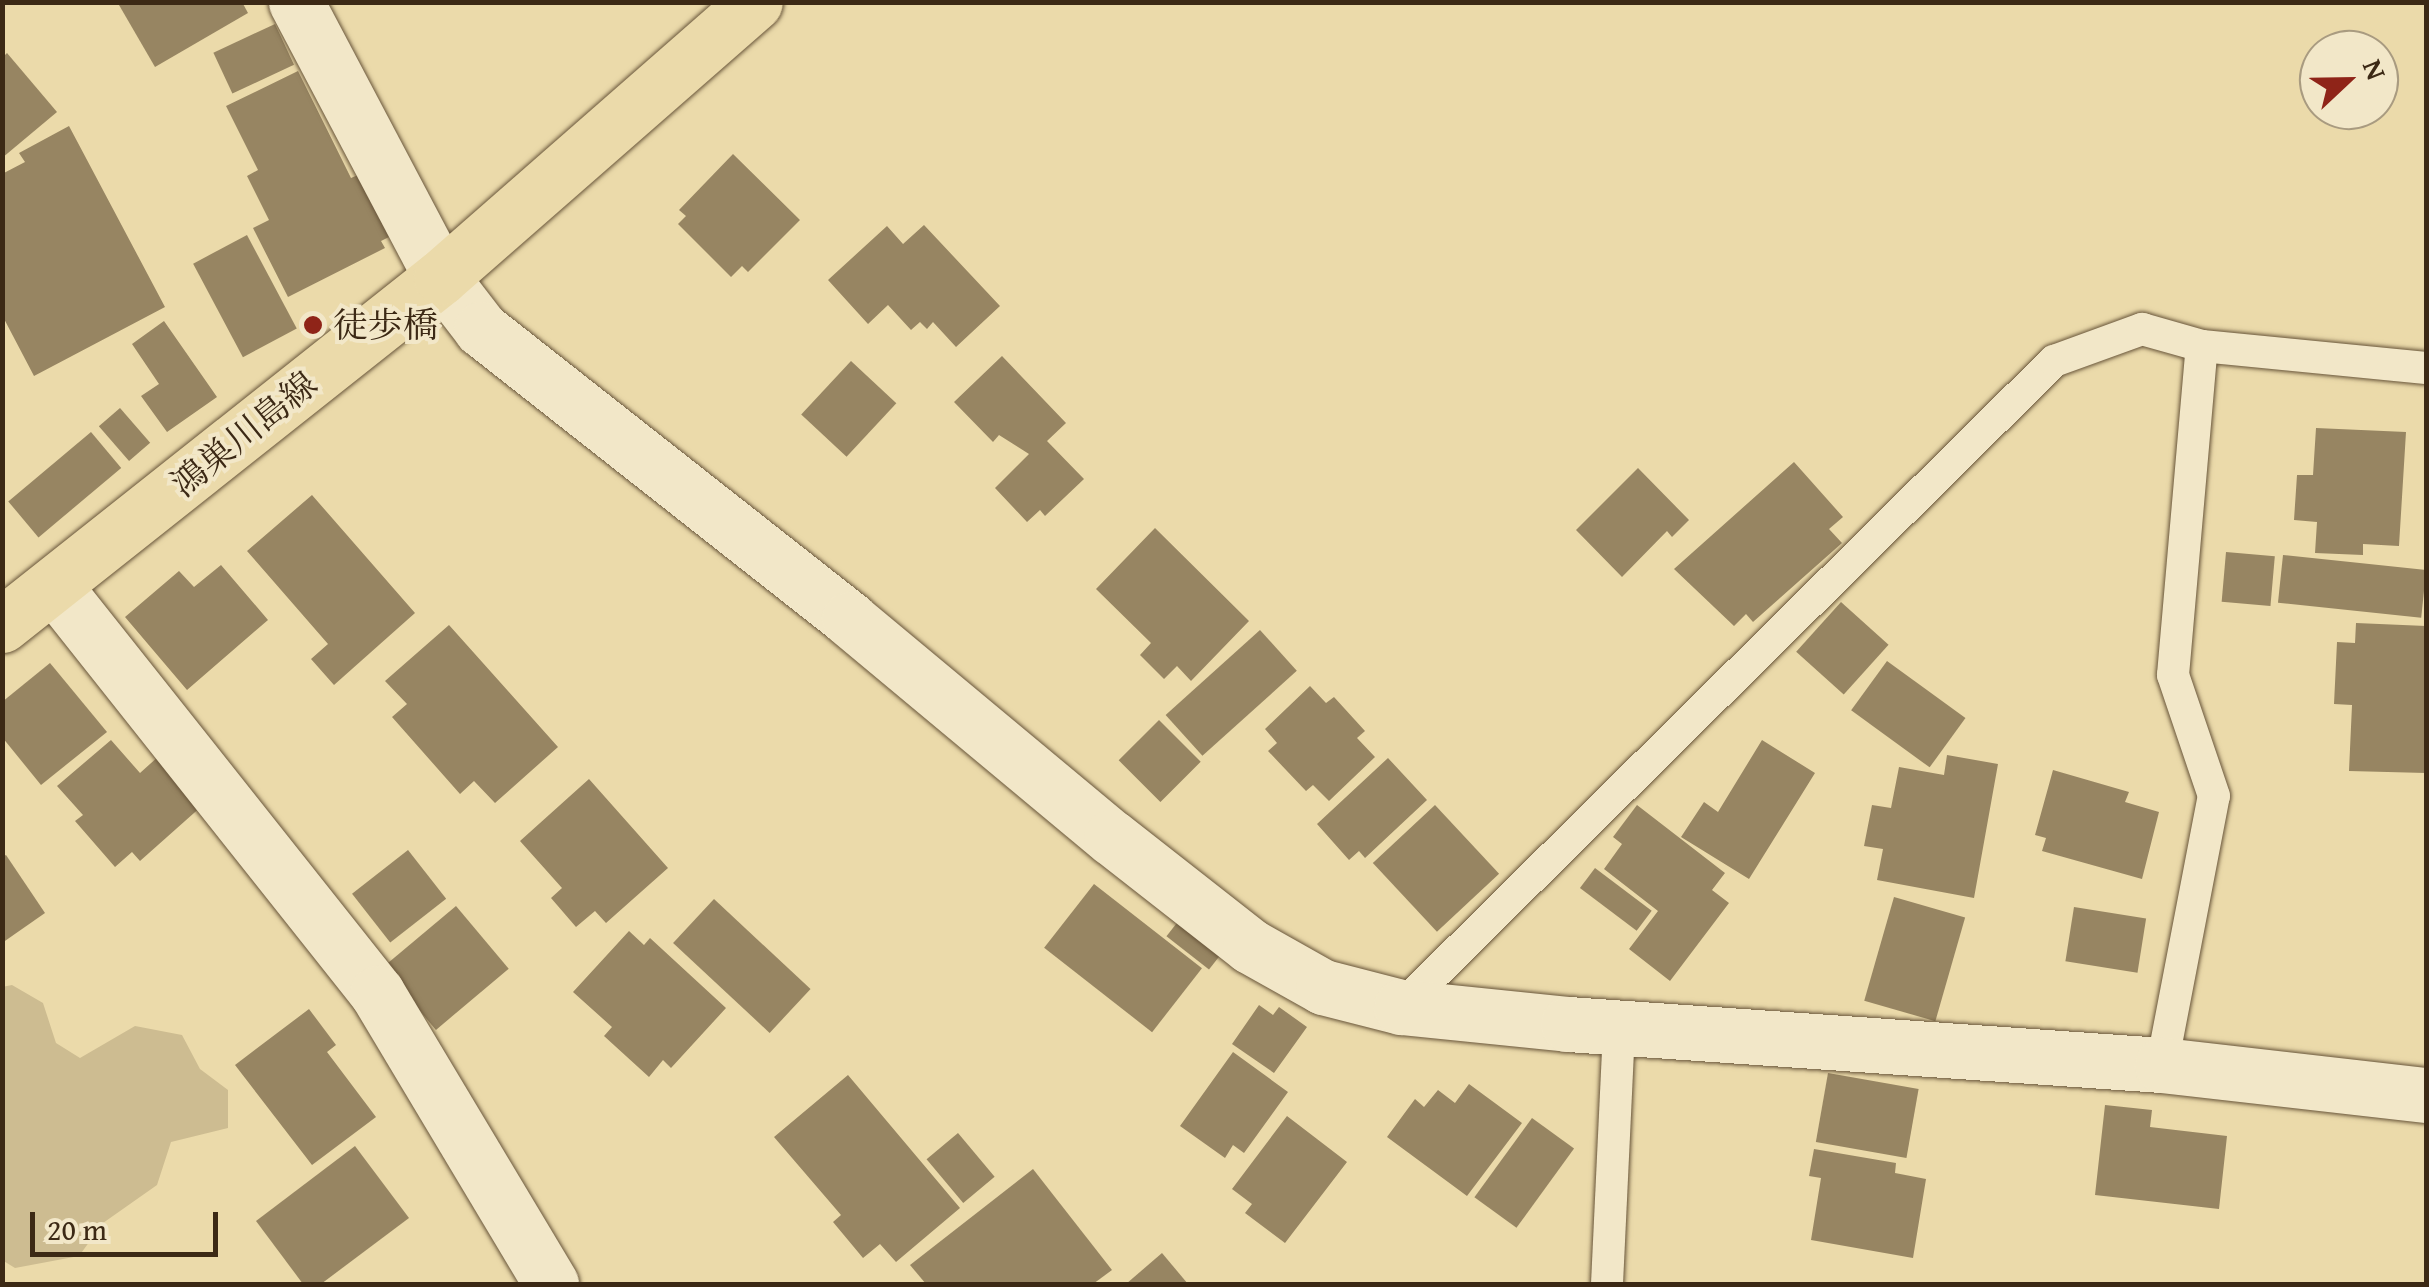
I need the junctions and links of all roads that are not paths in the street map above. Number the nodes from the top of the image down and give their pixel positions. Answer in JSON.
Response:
{"nodes":[{"id":1,"x":296,"y":2,"type":"edge"},
{"id":2,"x":755,"y":2,"type":"edge"},
{"id":3,"x":441,"y":277,"type":"junction"},
{"id":4,"x":2202,"y":346,"type":"junction"},
{"id":5,"x":2426,"y":368,"type":"edge"},
{"id":6,"x":54,"y":586,"type":"junction"},
{"id":7,"x":2,"y":625,"type":"edge"},
{"id":8,"x":1401,"y":1007,"type":"junction"},
{"id":9,"x":1619,"y":1028,"type":"junction"},
{"id":10,"x":2162,"y":1066,"type":"junction"},
{"id":11,"x":2426,"y":1095,"type":"edge"},
{"id":12,"x":551,"y":1284,"type":"edge"},
{"id":13,"x":1607,"y":1284,"type":"edge"}],
"edges":[{"from":1,"to":3,"type":"street"},
{"from":2,"to":3,"type":"main road","name":"鴻巣川島線"},
{"from":3,"to":6,"type":"main road","name":"鴻巣川島線"},
{"from":3,"to":8,"type":"street"},
{"from":4,"to":5,"type":"lane"},
{"from":4,"to":8,"type":"lane"},
{"from":4,"to":10,"type":"lane"},
{"from":6,"to":7,"type":"main road","name":"鴻巣川島線"},
{"from":6,"to":12,"type":"street"},
{"from":8,"to":9,"type":"street"},
{"from":9,"to":10,"type":"street"},
{"from":9,"to":13,"type":"lane"},
{"from":10,"to":11,"type":"street"}]}
